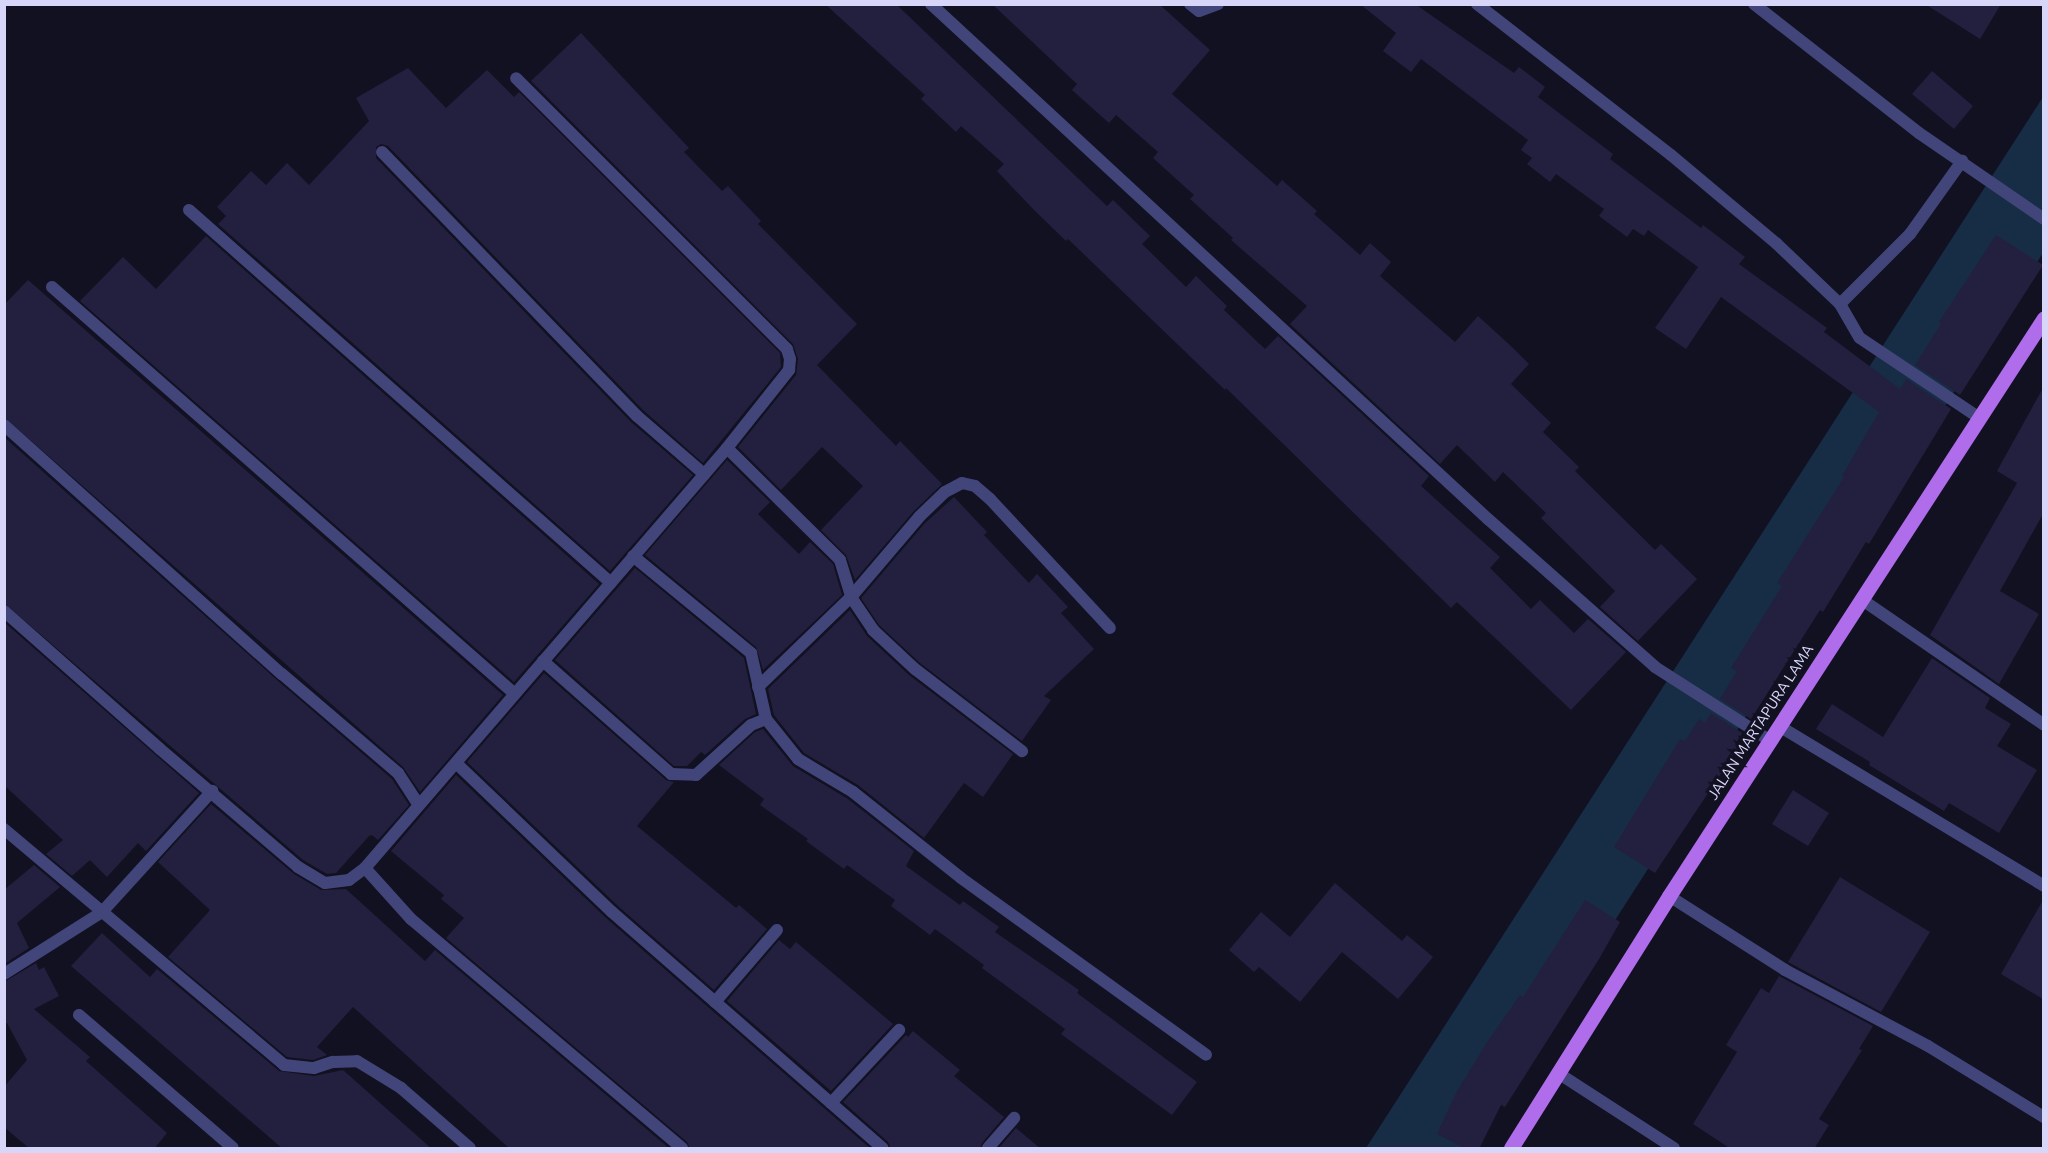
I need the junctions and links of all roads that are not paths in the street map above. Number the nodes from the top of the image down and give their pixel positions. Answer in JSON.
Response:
{"nodes":[{"id":1,"x":931,"y":4,"type":"edge"},
{"id":2,"x":1190,"y":4,"type":"edge"},
{"id":3,"x":1218,"y":4,"type":"edge"},
{"id":4,"x":1477,"y":4,"type":"edge"},
{"id":5,"x":1754,"y":4,"type":"edge"},
{"id":6,"x":516,"y":78,"type":"dead end"},
{"id":7,"x":382,"y":152,"type":"dead end"},
{"id":8,"x":1962,"y":161,"type":"junction"},
{"id":9,"x":189,"y":210,"type":"dead end"},
{"id":10,"x":2043,"y":219,"type":"edge"},
{"id":11,"x":52,"y":287,"type":"dead end"},
{"id":12,"x":1840,"y":304,"type":"junction"},
{"id":13,"x":2043,"y":318,"type":"edge"},
{"id":14,"x":1978,"y":417,"type":"junction"},
{"id":15,"x":4,"y":425,"type":"edge"},
{"id":16,"x":727,"y":448,"type":"junction"},
{"id":17,"x":704,"y":474,"type":"junction"},
{"id":18,"x":633,"y":556,"type":"junction"},
{"id":19,"x":610,"y":583,"type":"junction"},
{"id":20,"x":851,"y":597,"type":"junction"},
{"id":21,"x":1861,"y":599,"type":"junction"},
{"id":22,"x":4,"y":611,"type":"edge"},
{"id":23,"x":1110,"y":628,"type":"dead end"},
{"id":24,"x":543,"y":661,"type":"junction"},
{"id":25,"x":758,"y":687,"type":"junction"},
{"id":26,"x":515,"y":694,"type":"junction"},
{"id":27,"x":766,"y":719,"type":"junction"},
{"id":28,"x":2043,"y":725,"type":"edge"},
{"id":29,"x":1779,"y":726,"type":"junction"},
{"id":30,"x":1770,"y":740,"type":"junction"},
{"id":31,"x":1023,"y":751,"type":"dead end"},
{"id":32,"x":456,"y":763,"type":"junction"},
{"id":33,"x":212,"y":791,"type":"junction"},
{"id":34,"x":419,"y":805,"type":"junction"},
{"id":35,"x":4,"y":829,"type":"edge"},
{"id":36,"x":365,"y":868,"type":"junction"},
{"id":37,"x":2043,"y":886,"type":"edge"},
{"id":38,"x":1669,"y":896,"type":"junction"},
{"id":39,"x":102,"y":912,"type":"junction"},
{"id":40,"x":777,"y":930,"type":"dead end"},
{"id":41,"x":4,"y":974,"type":"edge"},
{"id":42,"x":715,"y":1002,"type":"junction"},
{"id":43,"x":79,"y":1015,"type":"dead end"},
{"id":44,"x":899,"y":1030,"type":"dead end"},
{"id":45,"x":1206,"y":1055,"type":"dead end"},
{"id":46,"x":1558,"y":1073,"type":"junction"},
{"id":47,"x":831,"y":1103,"type":"junction"},
{"id":48,"x":2043,"y":1117,"type":"edge"},
{"id":49,"x":1014,"y":1118,"type":"dead end"},
{"id":50,"x":233,"y":1149,"type":"edge"},
{"id":51,"x":470,"y":1149,"type":"edge"},
{"id":52,"x":682,"y":1149,"type":"edge"},
{"id":53,"x":883,"y":1149,"type":"edge"},
{"id":54,"x":988,"y":1149,"type":"edge"},
{"id":55,"x":1511,"y":1149,"type":"edge"},
{"id":56,"x":1674,"y":1149,"type":"edge"}],
"edges":[{"from":1,"to":30,"type":"street"},
{"from":2,"to":3,"type":"street"},
{"from":4,"to":12,"type":"street"},
{"from":5,"to":8,"type":"street"},
{"from":6,"to":16,"type":"street"},
{"from":7,"to":17,"type":"street"},
{"from":8,"to":10,"type":"street"},
{"from":8,"to":12,"type":"street"},
{"from":9,"to":19,"type":"street"},
{"from":11,"to":26,"type":"street"},
{"from":12,"to":14,"type":"street"},
{"from":13,"to":14,"type":"main road","name":"JALAN MARTAPURA LAMA"},
{"from":14,"to":21,"type":"main road","name":"JALAN MARTAPURA LAMA"},
{"from":15,"to":34,"type":"street"},
{"from":16,"to":17,"type":"street"},
{"from":16,"to":20,"type":"street"},
{"from":17,"to":18,"type":"street"},
{"from":18,"to":19,"type":"street"},
{"from":18,"to":25,"type":"street"},
{"from":19,"to":24,"type":"street"},
{"from":20,"to":23,"type":"street"},
{"from":20,"to":25,"type":"street"},
{"from":20,"to":31,"type":"street"},
{"from":21,"to":28,"type":"street"},
{"from":21,"to":29,"type":"main road","name":"JALAN MARTAPURA LAMA"},
{"from":22,"to":33,"type":"street"},
{"from":24,"to":26,"type":"street"},
{"from":24,"to":27,"type":"street"},
{"from":25,"to":27,"type":"street"},
{"from":26,"to":32,"type":"street"},
{"from":27,"to":45,"type":"street"},
{"from":29,"to":30,"type":"main road","name":"JALAN MARTAPURA LAMA"},
{"from":29,"to":37,"type":"street"},
{"from":30,"to":38,"type":"main road","name":"JALAN MARTAPURA LAMA"},
{"from":32,"to":34,"type":"street"},
{"from":32,"to":42,"type":"street"},
{"from":33,"to":36,"type":"street"},
{"from":33,"to":39,"type":"street"},
{"from":34,"to":36,"type":"street"},
{"from":35,"to":39,"type":"street"},
{"from":36,"to":52,"type":"street"},
{"from":38,"to":46,"type":"main road","name":"JALAN MARTAPURA LAMA"},
{"from":38,"to":48,"type":"street"},
{"from":39,"to":41,"type":"street"},
{"from":39,"to":51,"type":"street"},
{"from":40,"to":42,"type":"street"},
{"from":42,"to":47,"type":"street"},
{"from":43,"to":50,"type":"street"},
{"from":44,"to":47,"type":"street"},
{"from":46,"to":55,"type":"main road","name":"JALAN MARTAPURA LAMA"},
{"from":46,"to":56,"type":"street"},
{"from":47,"to":53,"type":"street"},
{"from":49,"to":54,"type":"street"}]}
